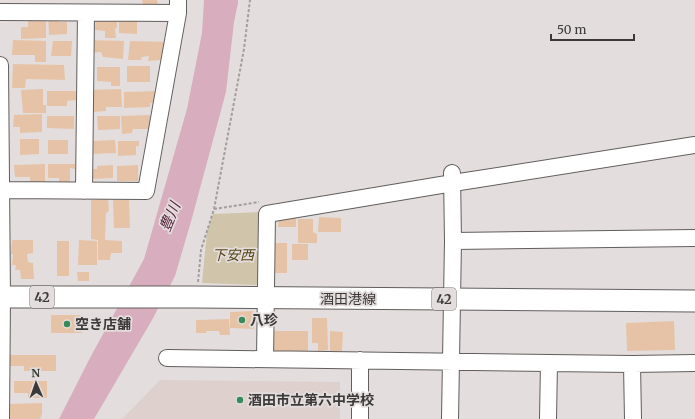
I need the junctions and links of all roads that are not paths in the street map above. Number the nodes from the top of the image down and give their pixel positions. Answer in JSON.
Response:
{"nodes":[{"id":1,"x":178,"y":7,"type":"edge"},
{"id":2,"x":0,"y":12,"type":"edge"},
{"id":3,"x":86,"y":13,"type":"junction"},
{"id":4,"x":0,"y":65,"type":"edge"},
{"id":5,"x":695,"y":145,"type":"edge"},
{"id":6,"x":453,"y":178,"type":"junction"},
{"id":7,"x":1,"y":190,"type":"edge"},
{"id":8,"x":84,"y":191,"type":"junction"},
{"id":9,"x":695,"y":238,"type":"edge"},
{"id":10,"x":452,"y":241,"type":"junction"},
{"id":11,"x":1,"y":297,"type":"edge"},
{"id":12,"x":266,"y":298,"type":"junction"},
{"id":13,"x":452,"y":299,"type":"junction"},
{"id":14,"x":695,"y":301,"type":"edge"},
{"id":15,"x":167,"y":358,"type":"dead end"},
{"id":16,"x":265,"y":359,"type":"junction"},
{"id":17,"x":360,"y":360,"type":"junction"},
{"id":18,"x":451,"y":362,"type":"junction"},
{"id":19,"x":549,"y":363,"type":"junction"},
{"id":20,"x":695,"y":363,"type":"edge"},
{"id":21,"x":632,"y":364,"type":"junction"},
{"id":22,"x":1,"y":419,"type":"edge"},
{"id":23,"x":360,"y":419,"type":"edge"},
{"id":24,"x":450,"y":419,"type":"edge"},
{"id":25,"x":548,"y":419,"type":"edge"},
{"id":26,"x":633,"y":419,"type":"edge"}],
"edges":[{"from":1,"to":3,"type":"street"},
{"from":1,"to":8,"type":"street"},
{"from":2,"to":3,"type":"street"},
{"from":3,"to":8,"type":"street"},
{"from":4,"to":7,"type":"street"},
{"from":5,"to":6,"type":"street"},
{"from":6,"to":10,"type":"street"},
{"from":6,"to":12,"type":"street"},
{"from":7,"to":8,"type":"street"},
{"from":7,"to":11,"type":"street"},
{"from":9,"to":10,"type":"street"},
{"from":10,"to":13,"type":"street"},
{"from":11,"to":12,"type":"main road","name":"酒田港線","number":"42"},
{"from":11,"to":22,"type":"street"},
{"from":12,"to":13,"type":"main road","name":"酒田港線","number":"42"},
{"from":12,"to":16,"type":"street"},
{"from":13,"to":14,"type":"main road","name":"酒田港線","number":"42"},
{"from":13,"to":18,"type":"street"},
{"from":15,"to":16,"type":"street"},
{"from":16,"to":17,"type":"street"},
{"from":17,"to":18,"type":"street"},
{"from":17,"to":23,"type":"street"},
{"from":18,"to":19,"type":"street"},
{"from":18,"to":24,"type":"street"},
{"from":19,"to":21,"type":"street"},
{"from":19,"to":25,"type":"street"},
{"from":20,"to":21,"type":"street"},
{"from":21,"to":26,"type":"street"}]}
